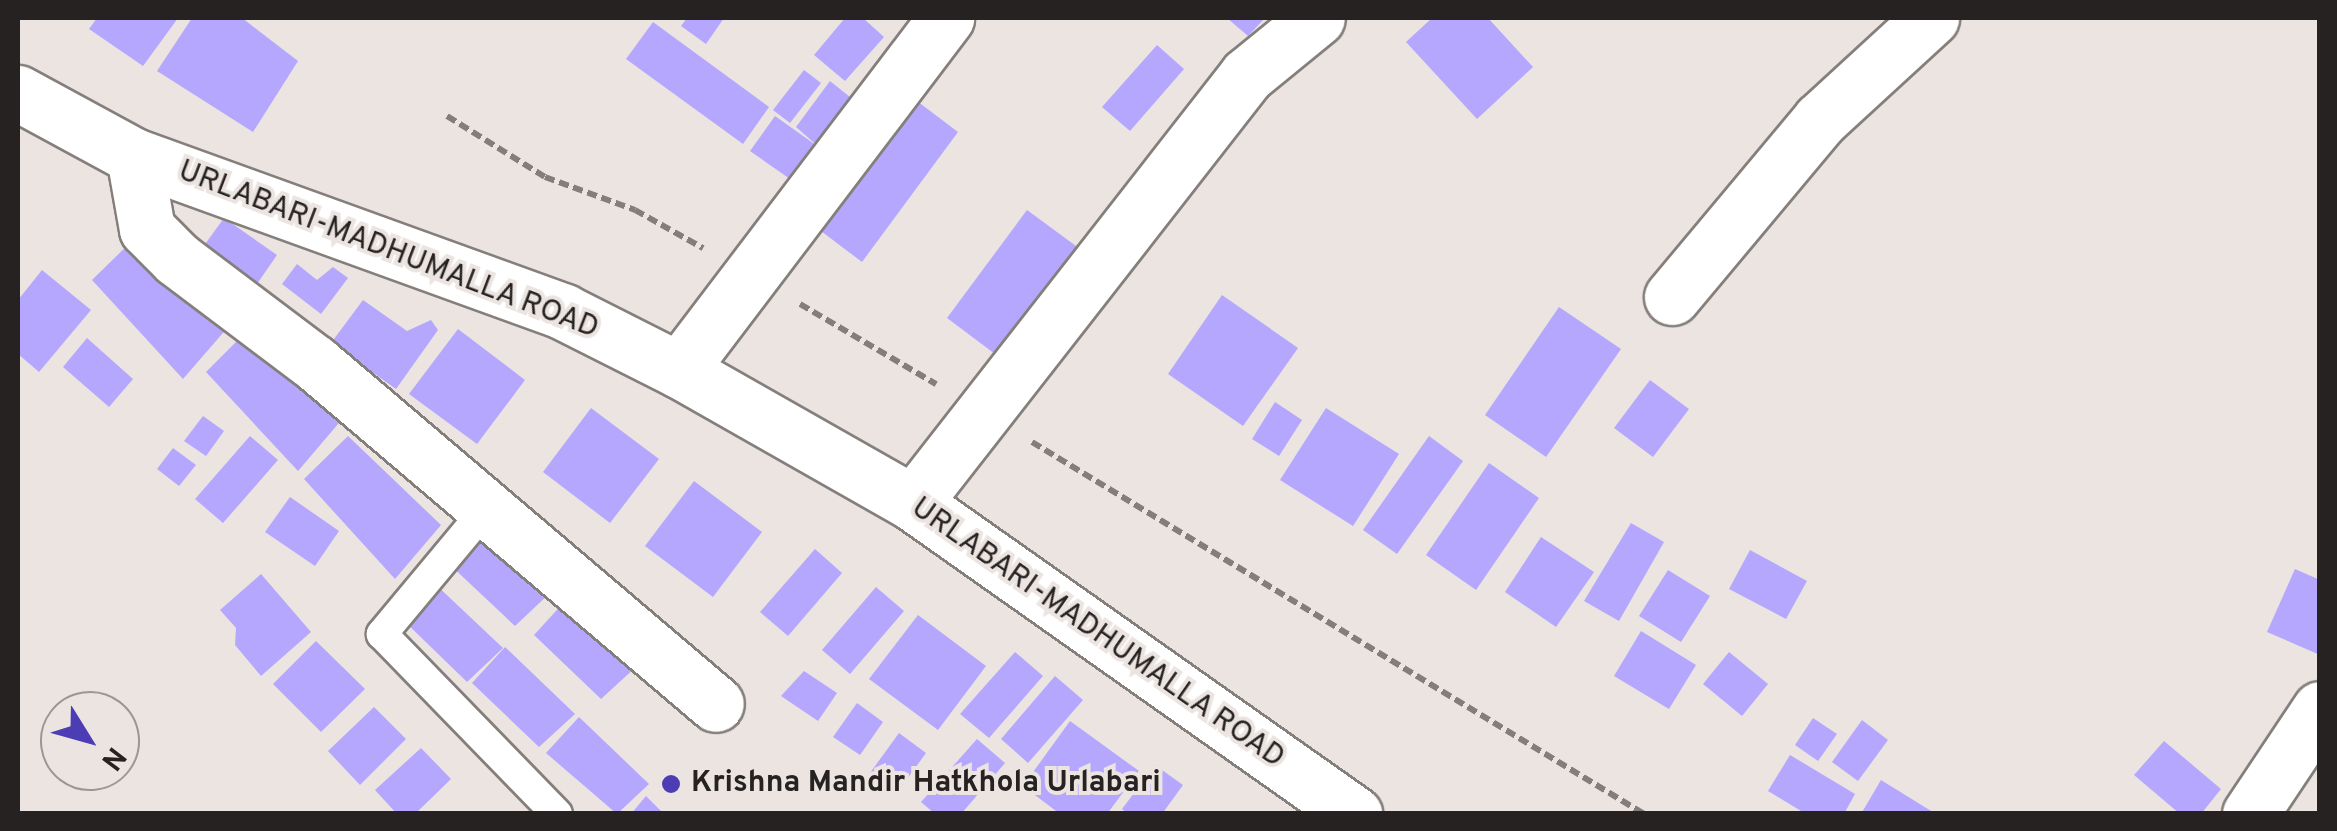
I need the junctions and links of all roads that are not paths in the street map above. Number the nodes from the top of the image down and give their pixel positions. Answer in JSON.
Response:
{"nodes":[{"id":1,"x":946,"y":18,"type":"edge"},
{"id":2,"x":1317,"y":18,"type":"edge"},
{"id":3,"x":1931,"y":18,"type":"edge"},
{"id":4,"x":18,"y":93,"type":"edge"},
{"id":5,"x":134,"y":156,"type":"junction"},
{"id":6,"x":1672,"y":297,"type":"dead end"},
{"id":7,"x":679,"y":370,"type":"junction"},
{"id":8,"x":913,"y":504,"type":"junction"},
{"id":9,"x":486,"y":509,"type":"junction"},
{"id":10,"x":716,"y":704,"type":"dead end"},
{"id":11,"x":2320,"y":709,"type":"edge"},
{"id":12,"x":558,"y":814,"type":"edge"},
{"id":13,"x":1354,"y":814,"type":"edge"},
{"id":14,"x":2250,"y":814,"type":"edge"}],
"edges":[{"from":1,"to":7,"type":"street"},
{"from":2,"to":8,"type":"street"},
{"from":3,"to":6,"type":"street"},
{"from":4,"to":5,"type":"street","name":"URLABARI-MADHUMALLA ROAD"},
{"from":5,"to":7,"type":"street","name":"URLABARI-MADHUMALLA ROAD"},
{"from":5,"to":9,"type":"street"},
{"from":7,"to":8,"type":"street","name":"URLABARI-MADHUMALLA ROAD"},
{"from":8,"to":13,"type":"street","name":"URLABARI-MADHUMALLA ROAD"},
{"from":9,"to":10,"type":"street"},
{"from":9,"to":12,"type":"lane"},
{"from":11,"to":14,"type":"street"}]}
